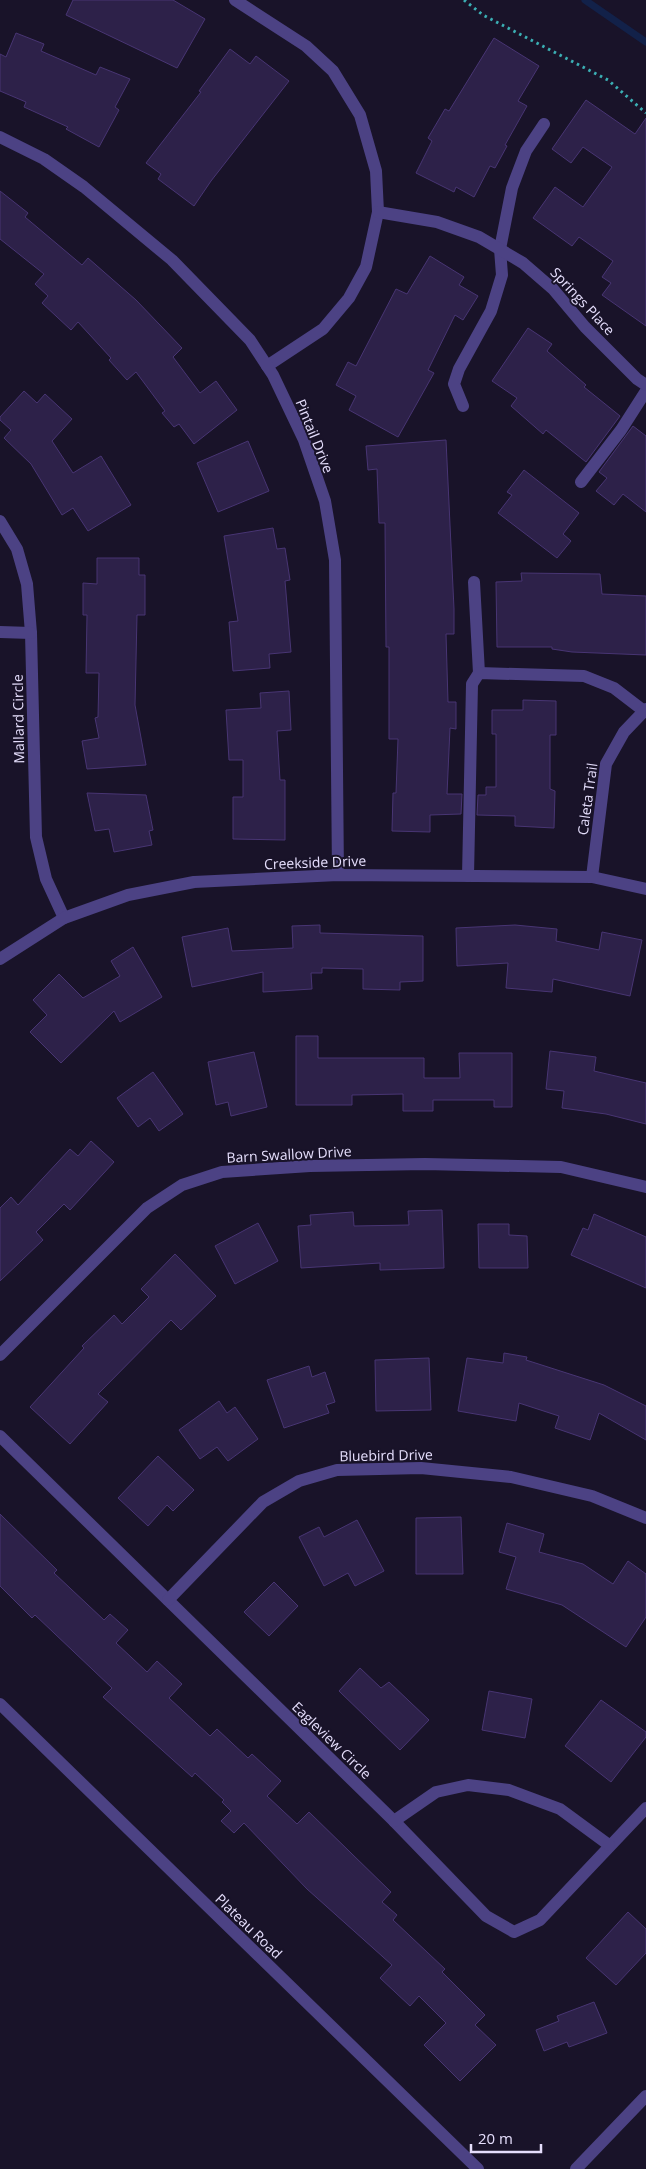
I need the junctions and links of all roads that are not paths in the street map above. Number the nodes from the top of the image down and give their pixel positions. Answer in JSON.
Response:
{"nodes":[{"id":1,"x":235,"y":0,"type":"edge"},
{"id":2,"x":544,"y":124,"type":"dead end"},
{"id":3,"x":0,"y":138,"type":"edge"},
{"id":4,"x":378,"y":212,"type":"junction"},
{"id":5,"x":500,"y":249,"type":"junction"},
{"id":6,"x":267,"y":366,"type":"junction"},
{"id":7,"x":646,"y":385,"type":"edge"},
{"id":8,"x":646,"y":391,"type":"edge"},
{"id":9,"x":463,"y":406,"type":"dead end"},
{"id":10,"x":581,"y":482,"type":"dead end"},
{"id":11,"x":0,"y":521,"type":"edge"},
{"id":12,"x":474,"y":582,"type":"dead end"},
{"id":13,"x":0,"y":632,"type":"edge"},
{"id":14,"x":31,"y":633,"type":"junction"},
{"id":15,"x":478,"y":673,"type":"junction"},
{"id":16,"x":645,"y":710,"type":"edge"},
{"id":17,"x":338,"y":875,"type":"junction"},
{"id":18,"x":468,"y":876,"type":"junction"},
{"id":19,"x":592,"y":877,"type":"junction"},
{"id":20,"x":646,"y":888,"type":"edge"},
{"id":21,"x":64,"y":918,"type":"junction"},
{"id":22,"x":0,"y":959,"type":"edge"},
{"id":23,"x":646,"y":1187,"type":"edge"},
{"id":24,"x":0,"y":1355,"type":"edge"},
{"id":25,"x":0,"y":1436,"type":"edge"},
{"id":26,"x":646,"y":1518,"type":"edge"},
{"id":27,"x":168,"y":1600,"type":"junction"},
{"id":28,"x":0,"y":1704,"type":"edge"},
{"id":29,"x":646,"y":1808,"type":"edge"},
{"id":30,"x":394,"y":1821,"type":"junction"},
{"id":31,"x":609,"y":1845,"type":"junction"},
{"id":32,"x":646,"y":2096,"type":"edge"},
{"id":33,"x":478,"y":2169,"type":"edge"},
{"id":34,"x":576,"y":2169,"type":"edge"}],
"edges":[{"from":1,"to":4,"type":"street"},
{"from":2,"to":5,"type":"street"},
{"from":3,"to":6,"type":"street","name":"Pintail Drive"},
{"from":4,"to":5,"type":"street","name":"Springs Place"},
{"from":4,"to":6,"type":"street"},
{"from":5,"to":7,"type":"street","name":"Springs Place"},
{"from":5,"to":9,"type":"street"},
{"from":6,"to":17,"type":"street","name":"Pintail Drive"},
{"from":8,"to":10,"type":"street"},
{"from":11,"to":14,"type":"street","name":"Mallard Circle"},
{"from":12,"to":15,"type":"street"},
{"from":13,"to":14,"type":"street"},
{"from":14,"to":21,"type":"street","name":"Mallard Circle"},
{"from":15,"to":16,"type":"street"},
{"from":15,"to":18,"type":"street"},
{"from":16,"to":19,"type":"street","name":"Caleta Trail"},
{"from":17,"to":18,"type":"street","name":"Creekside Drive"},
{"from":17,"to":21,"type":"street","name":"Creekside Drive"},
{"from":18,"to":19,"type":"street","name":"Creekside Drive"},
{"from":19,"to":20,"type":"street","name":"Creekside Drive"},
{"from":21,"to":22,"type":"street","name":"Creekside Drive"},
{"from":23,"to":24,"type":"street","name":"Barn Swallow Drive"},
{"from":25,"to":27,"type":"street","name":"Eagleview Circle"},
{"from":26,"to":27,"type":"street","name":"Bluebird Drive"},
{"from":27,"to":30,"type":"street","name":"Eagleview Circle"},
{"from":28,"to":33,"type":"street","name":"Plateau Road"},
{"from":29,"to":31,"type":"street","name":"Eagleview Circle"},
{"from":30,"to":31,"type":"street"},
{"from":30,"to":31,"type":"street","name":"Eagleview Circle"},
{"from":32,"to":34,"type":"street"}]}
